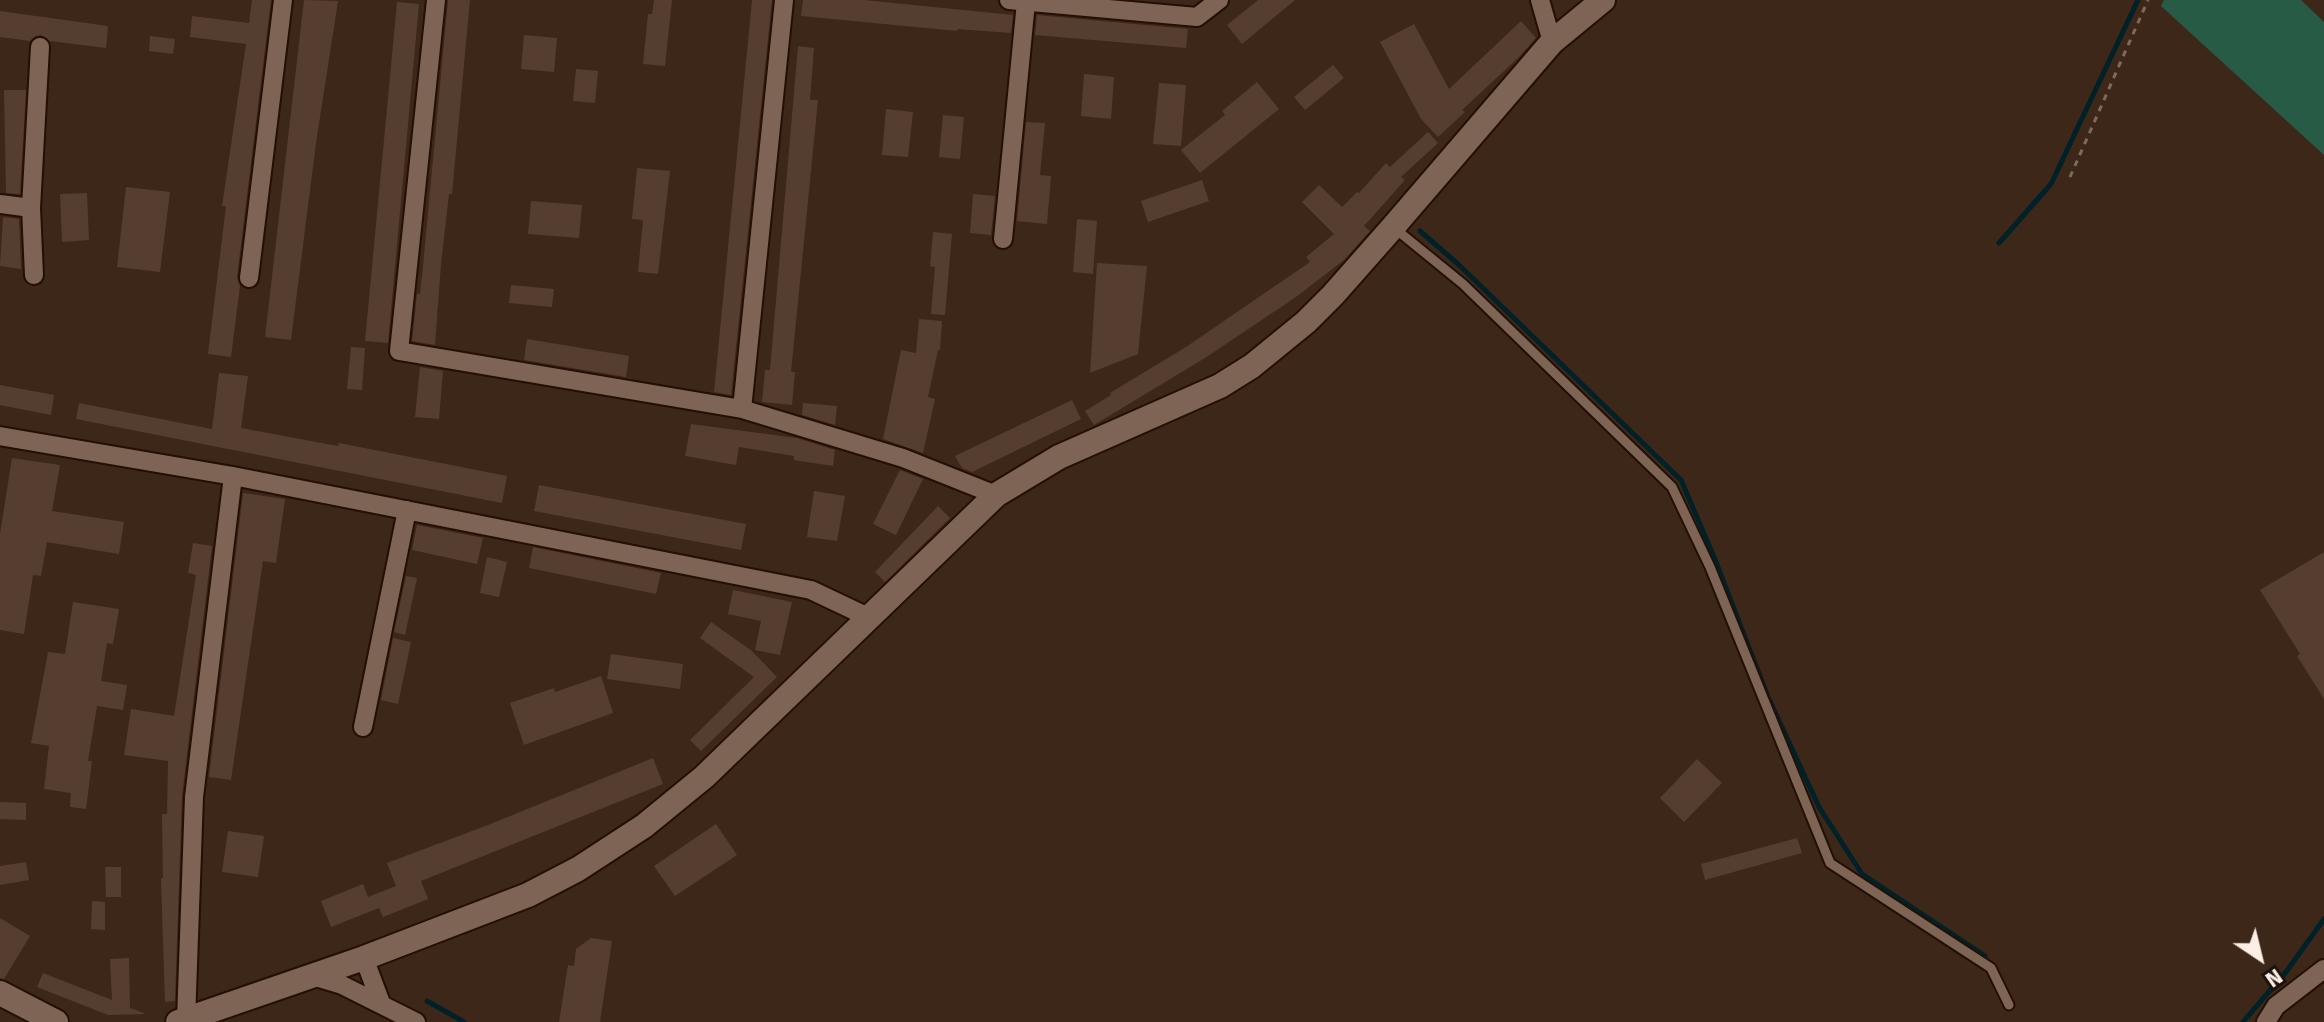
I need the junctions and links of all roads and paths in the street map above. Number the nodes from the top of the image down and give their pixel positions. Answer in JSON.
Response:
{"nodes":[{"id":1,"x":283,"y":0,"type":"edge"},
{"id":2,"x":436,"y":0,"type":"edge"},
{"id":3,"x":784,"y":0,"type":"edge"},
{"id":4,"x":1219,"y":0,"type":"edge"},
{"id":5,"x":1540,"y":0,"type":"edge"},
{"id":6,"x":1603,"y":0,"type":"edge"},
{"id":7,"x":2148,"y":0,"type":"edge"},
{"id":8,"x":1018,"y":1,"type":"edge"},
{"id":9,"x":1051,"y":2,"type":"edge"},
{"id":10,"x":1552,"y":42,"type":"junction"},
{"id":11,"x":40,"y":47,"type":"dead end"},
{"id":12,"x":2070,"y":177,"type":"dead end"},
{"id":13,"x":0,"y":204,"type":"edge"},
{"id":14,"x":31,"y":208,"type":"junction"},
{"id":15,"x":1393,"y":227,"type":"junction"},
{"id":16,"x":1003,"y":239,"type":"dead end"},
{"id":17,"x":34,"y":275,"type":"dead end"},
{"id":18,"x":249,"y":278,"type":"dead end"},
{"id":19,"x":742,"y":409,"type":"junction"},
{"id":20,"x":0,"y":436,"type":"edge"},
{"id":21,"x":233,"y":476,"type":"junction"},
{"id":22,"x":996,"y":495,"type":"junction"},
{"id":23,"x":407,"y":510,"type":"junction"},
{"id":24,"x":870,"y":618,"type":"junction"},
{"id":25,"x":363,"y":727,"type":"dead end"},
{"id":26,"x":364,"y":958,"type":"junction"},
{"id":27,"x":2324,"y":969,"type":"edge"},
{"id":28,"x":309,"y":975,"type":"junction"},
{"id":29,"x":0,"y":993,"type":"edge"},
{"id":30,"x":381,"y":1003,"type":"junction"},
{"id":31,"x":2009,"y":1005,"type":"dead end"},
{"id":32,"x":41,"y":1019,"type":"edge"},
{"id":33,"x":182,"y":1021,"type":"edge"},
{"id":34,"x":416,"y":1022,"type":"edge"},
{"id":35,"x":2266,"y":1022,"type":"edge"}],
"edges":[{"from":1,"to":18,"type":"street"},
{"from":2,"to":19,"type":"street"},
{"from":3,"to":19,"type":"street"},
{"from":4,"to":9,"type":"street"},
{"from":5,"to":10,"type":"street"},
{"from":6,"to":10,"type":"street"},
{"from":7,"to":12,"type":"path"},
{"from":8,"to":9,"type":"street"},
{"from":8,"to":16,"type":"street"},
{"from":10,"to":15,"type":"street"},
{"from":11,"to":14,"type":"street"},
{"from":13,"to":14,"type":"street"},
{"from":14,"to":17,"type":"street"},
{"from":15,"to":22,"type":"street"},
{"from":15,"to":31,"type":"lane"},
{"from":19,"to":22,"type":"street"},
{"from":20,"to":21,"type":"street"},
{"from":21,"to":23,"type":"street"},
{"from":21,"to":33,"type":"street"},
{"from":22,"to":24,"type":"street"},
{"from":23,"to":24,"type":"street"},
{"from":23,"to":25,"type":"street"},
{"from":24,"to":26,"type":"street"},
{"from":26,"to":28,"type":"street"},
{"from":26,"to":30,"type":"street"},
{"from":27,"to":35,"type":"street"},
{"from":28,"to":30,"type":"street"},
{"from":28,"to":33,"type":"street"},
{"from":29,"to":32,"type":"street"},
{"from":30,"to":34,"type":"street"}]}
